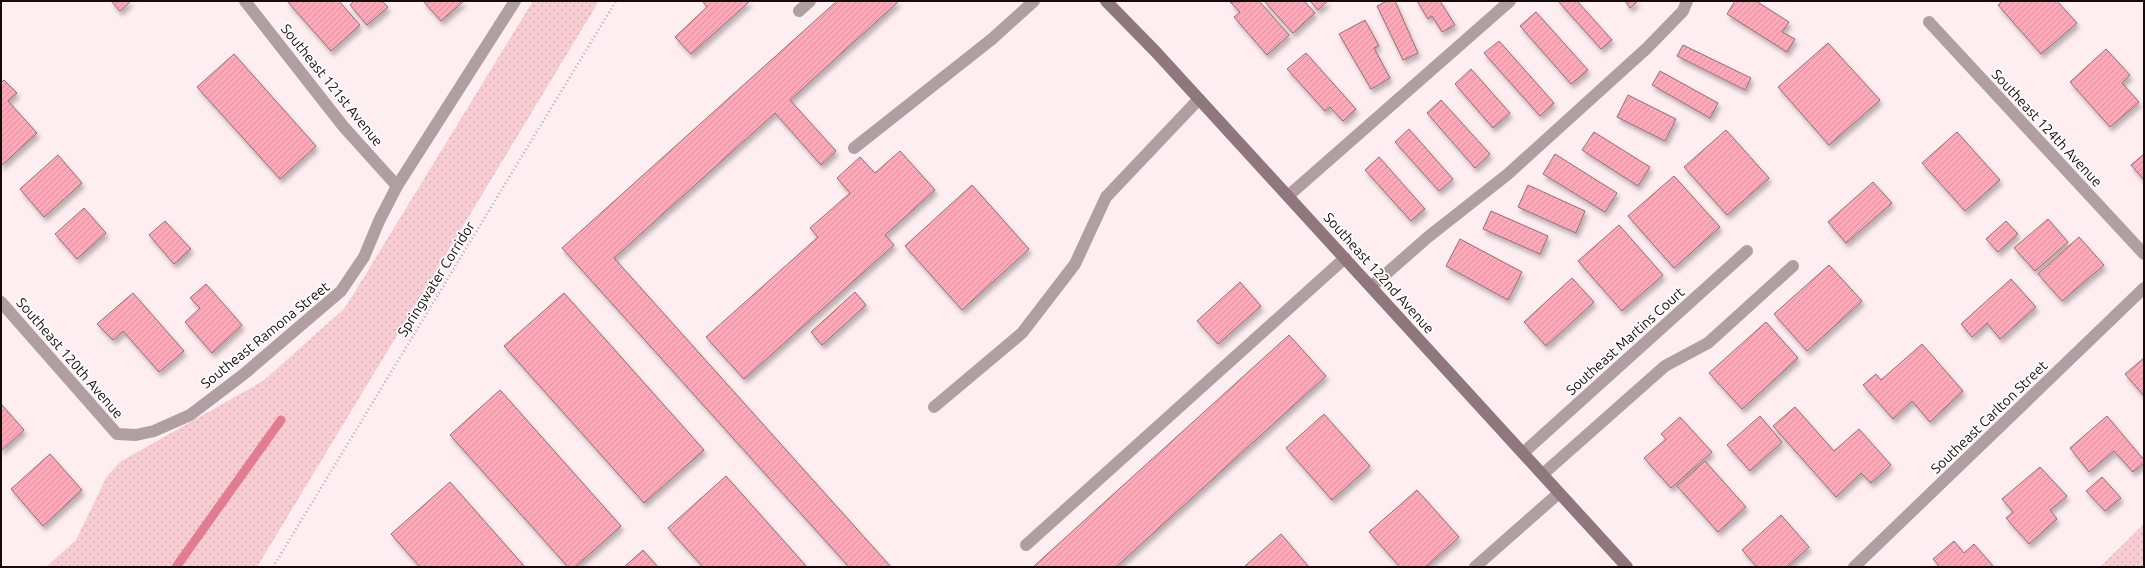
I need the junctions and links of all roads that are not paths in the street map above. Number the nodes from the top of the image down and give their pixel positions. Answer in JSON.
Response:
{"nodes":[{"id":1,"x":245,"y":1,"type":"edge"},
{"id":2,"x":515,"y":1,"type":"edge"},
{"id":3,"x":810,"y":1,"type":"edge"},
{"id":4,"x":1034,"y":1,"type":"edge"},
{"id":5,"x":1106,"y":1,"type":"edge"},
{"id":6,"x":1510,"y":1,"type":"edge"},
{"id":7,"x":1687,"y":1,"type":"edge"},
{"id":8,"x":799,"y":11,"type":"dead end"},
{"id":9,"x":1929,"y":22,"type":"dead end"},
{"id":10,"x":1199,"y":99,"type":"junction"},
{"id":11,"x":854,"y":148,"type":"dead end"},
{"id":12,"x":397,"y":186,"type":"junction"},
{"id":13,"x":1288,"y":196,"type":"junction"},
{"id":14,"x":1746,"y":251,"type":"dead end"},
{"id":15,"x":2144,"y":254,"type":"edge"},
{"id":16,"x":1345,"y":258,"type":"junction"},
{"id":17,"x":1793,"y":266,"type":"dead end"},
{"id":18,"x":1371,"y":286,"type":"junction"},
{"id":19,"x":2144,"y":288,"type":"edge"},
{"id":20,"x":1,"y":302,"type":"edge"},
{"id":21,"x":934,"y":407,"type":"dead end"},
{"id":22,"x":116,"y":434,"type":"joint"},
{"id":23,"x":1523,"y":453,"type":"junction"},
{"id":24,"x":1543,"y":474,"type":"junction"},
{"id":25,"x":1559,"y":493,"type":"junction"},
{"id":26,"x":1026,"y":544,"type":"dead end"},
{"id":27,"x":1475,"y":567,"type":"edge"},
{"id":28,"x":1627,"y":567,"type":"edge"},
{"id":29,"x":1854,"y":567,"type":"edge"}],
"edges":[{"from":1,"to":12,"type":"street","name":"Southeast 121st Avenue"},
{"from":2,"to":12,"type":"street","name":"Southeast Ramona Street"},
{"from":3,"to":8,"type":"street"},
{"from":4,"to":11,"type":"street"},
{"from":5,"to":10,"type":"main road","name":"Southeast 122nd Avenue"},
{"from":6,"to":13,"type":"street"},
{"from":7,"to":18,"type":"street"},
{"from":9,"to":15,"type":"street","name":"Southeast 124th Avenue"},
{"from":10,"to":13,"type":"main road","name":"Southeast 122nd Avenue"},
{"from":10,"to":21,"type":"street"},
{"from":12,"to":22,"type":"street","name":"Southeast Ramona Street"},
{"from":13,"to":16,"type":"main road","name":"Southeast 122nd Avenue"},
{"from":14,"to":23,"type":"street","name":"Southeast Martins Court"},
{"from":16,"to":18,"type":"main road","name":"Southeast 122nd Avenue"},
{"from":16,"to":26,"type":"street"},
{"from":17,"to":24,"type":"street"},
{"from":18,"to":23,"type":"main road","name":"Southeast 122nd Avenue"},
{"from":19,"to":29,"type":"street","name":"Southeast Carlton Street"},
{"from":20,"to":22,"type":"street","name":"Southeast 120th Avenue"},
{"from":23,"to":24,"type":"main road","name":"Southeast 122nd Avenue"},
{"from":24,"to":25,"type":"main road","name":"Southeast 122nd Avenue"},
{"from":25,"to":27,"type":"street"},
{"from":25,"to":28,"type":"main road","name":"Southeast 122nd Avenue"}]}
